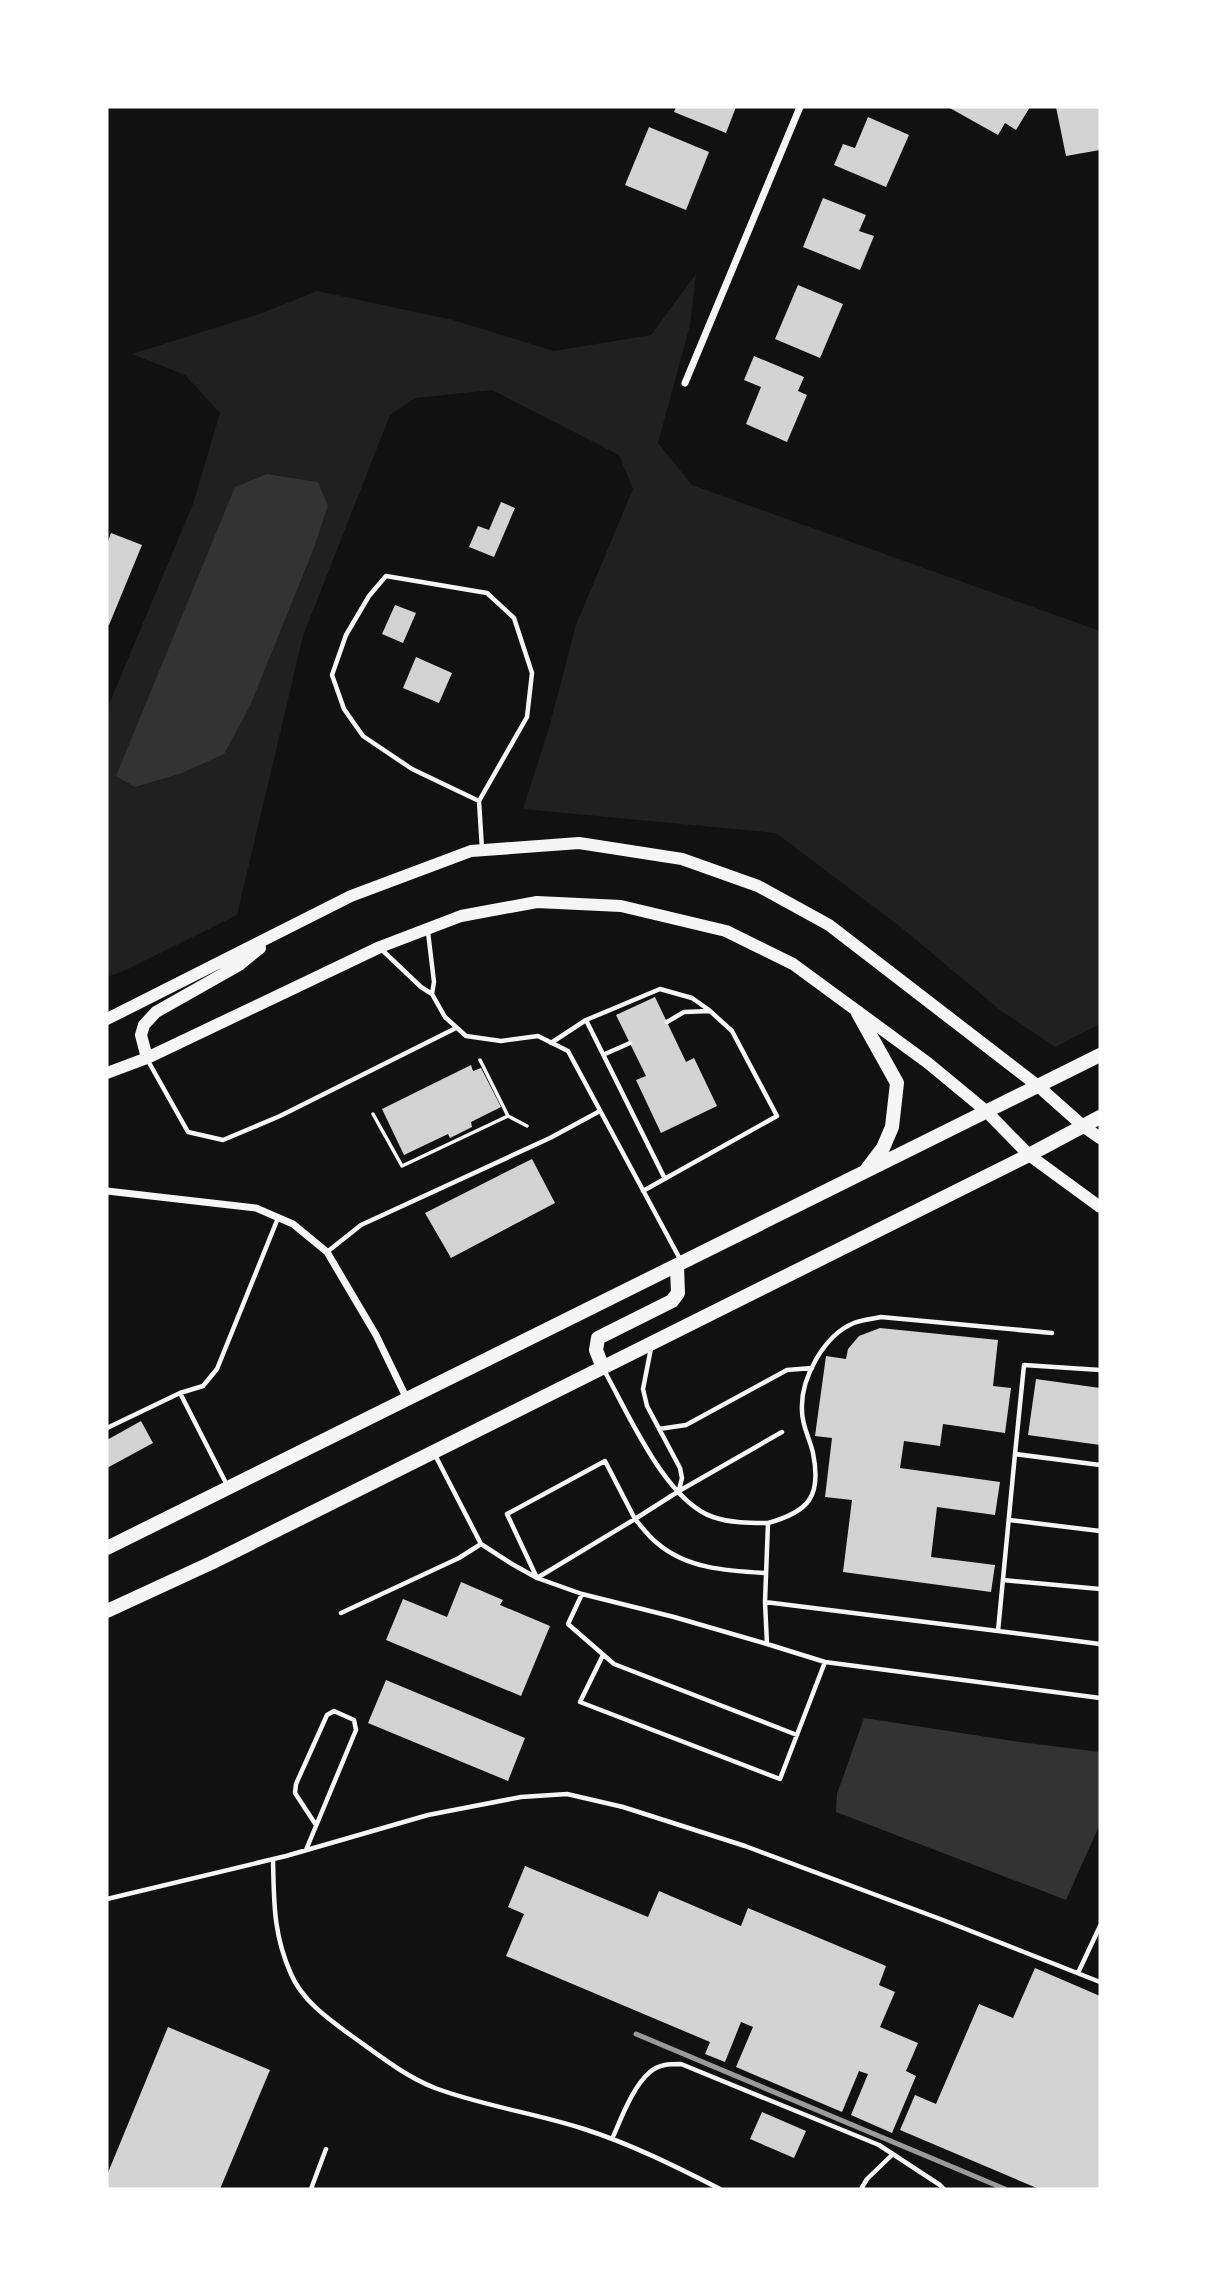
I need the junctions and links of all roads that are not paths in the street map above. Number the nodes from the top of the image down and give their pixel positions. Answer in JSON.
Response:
{"nodes":[{"id":1,"x":800,"y":107,"type":"edge"},
{"id":2,"x":685,"y":383,"type":"dead end"},
{"id":3,"x":479,"y":801,"type":"junction"},
{"id":4,"x":482,"y":850,"type":"junction"},
{"id":5,"x":427,"y":928,"type":"junction"},
{"id":6,"x":276,"y":934,"type":"junction"},
{"id":7,"x":380,"y":947,"type":"junction"},
{"id":8,"x":432,"y":994,"type":"junction"},
{"id":9,"x":709,"y":1011,"type":"junction"},
{"id":10,"x":858,"y":1013,"type":"junction"},
{"id":11,"x":107,"y":1019,"type":"edge"},
{"id":12,"x":586,"y":1020,"type":"junction"},
{"id":13,"x":667,"y":1022,"type":"dead end"},
{"id":14,"x":456,"y":1028,"type":"junction"},
{"id":15,"x":551,"y":1043,"type":"junction"},
{"id":16,"x":629,"y":1043,"type":"dead end"},
{"id":17,"x":605,"y":1054,"type":"junction"},
{"id":18,"x":1100,"y":1055,"type":"edge"},
{"id":19,"x":146,"y":1058,"type":"junction"},
{"id":20,"x":107,"y":1073,"type":"edge"},
{"id":21,"x":1038,"y":1086,"type":"junction"},
{"id":22,"x":600,"y":1111,"type":"junction"},
{"id":23,"x":986,"y":1111,"type":"junction"},
{"id":24,"x":1100,"y":1117,"type":"edge"},
{"id":25,"x":1083,"y":1126,"type":"junction"},
{"id":26,"x":1100,"y":1138,"type":"edge"},
{"id":27,"x":1029,"y":1155,"type":"junction"},
{"id":28,"x":865,"y":1172,"type":"junction"},
{"id":29,"x":665,"y":1179,"type":"junction"},
{"id":30,"x":107,"y":1191,"type":"edge"},
{"id":31,"x":643,"y":1191,"type":"junction"},
{"id":32,"x":1100,"y":1207,"type":"edge"},
{"id":33,"x":278,"y":1218,"type":"junction"},
{"id":34,"x":327,"y":1252,"type":"junction"},
{"id":35,"x":680,"y":1264,"type":"junction"},
{"id":36,"x":1052,"y":1333,"type":"dead end"},
{"id":37,"x":652,"y":1343,"type":"junction"},
{"id":38,"x":603,"y":1368,"type":"junction"},
{"id":39,"x":812,"y":1368,"type":"junction"},
{"id":40,"x":1100,"y":1370,"type":"edge"},
{"id":41,"x":180,"y":1393,"type":"junction"},
{"id":42,"x":407,"y":1399,"type":"junction"},
{"id":43,"x":107,"y":1428,"type":"edge"},
{"id":44,"x":659,"y":1429,"type":"junction"},
{"id":45,"x":782,"y":1432,"type":"dead end"},
{"id":46,"x":434,"y":1452,"type":"junction"},
{"id":47,"x":1015,"y":1454,"type":"junction"},
{"id":48,"x":1100,"y":1465,"type":"edge"},
{"id":49,"x":228,"y":1488,"type":"junction"},
{"id":50,"x":679,"y":1491,"type":"junction"},
{"id":51,"x":635,"y":1519,"type":"junction"},
{"id":52,"x":1009,"y":1520,"type":"junction"},
{"id":53,"x":768,"y":1523,"type":"junction"},
{"id":54,"x":1100,"y":1531,"type":"edge"},
{"id":55,"x":481,"y":1544,"type":"junction"},
{"id":56,"x":107,"y":1548,"type":"edge"},
{"id":57,"x":766,"y":1573,"type":"junction"},
{"id":58,"x":537,"y":1578,"type":"junction"},
{"id":59,"x":1003,"y":1580,"type":"junction"},
{"id":60,"x":1100,"y":1589,"type":"edge"},
{"id":61,"x":582,"y":1594,"type":"junction"},
{"id":62,"x":765,"y":1602,"type":"junction"},
{"id":63,"x":107,"y":1611,"type":"edge"},
{"id":64,"x":341,"y":1613,"type":"dead end"},
{"id":65,"x":998,"y":1631,"type":"junction"},
{"id":66,"x":767,"y":1644,"type":"junction"},
{"id":67,"x":1100,"y":1644,"type":"edge"},
{"id":68,"x":603,"y":1654,"type":"junction"},
{"id":69,"x":825,"y":1662,"type":"junction"},
{"id":70,"x":1100,"y":1698,"type":"edge"},
{"id":71,"x":797,"y":1735,"type":"junction"},
{"id":72,"x":316,"y":1825,"type":"junction"},
{"id":73,"x":306,"y":1850,"type":"junction"},
{"id":74,"x":273,"y":1859,"type":"junction"},
{"id":75,"x":107,"y":1899,"type":"edge"},
{"id":76,"x":1100,"y":1926,"type":"edge"},
{"id":77,"x":1078,"y":1973,"type":"junction"},
{"id":78,"x":1100,"y":1982,"type":"edge"},
{"id":79,"x":612,"y":2139,"type":"junction"},
{"id":80,"x":326,"y":2149,"type":"dead end"},
{"id":81,"x":894,"y":2154,"type":"junction"},
{"id":82,"x":311,"y":2189,"type":"edge"},
{"id":83,"x":720,"y":2189,"type":"edge"},
{"id":84,"x":861,"y":2189,"type":"edge"},
{"id":85,"x":944,"y":2189,"type":"edge"}],
"edges":[{"from":1,"to":2,"type":"street"},
{"from":3,"to":3,"type":"lane"},
{"from":3,"to":4,"type":"lane"},
{"from":4,"to":6,"type":"main road"},
{"from":4,"to":21,"type":"main road"},
{"from":5,"to":7,"type":"main road"},
{"from":5,"to":8,"type":"lane"},
{"from":5,"to":10,"type":"main road"},
{"from":6,"to":11,"type":"main road"},
{"from":6,"to":19,"type":"main road"},
{"from":7,"to":8,"type":"lane"},
{"from":7,"to":19,"type":"main road"},
{"from":8,"to":14,"type":"lane"},
{"from":9,"to":12,"type":"lane"},
{"from":9,"to":13,"type":"lane"},
{"from":9,"to":29,"type":"lane"},
{"from":10,"to":23,"type":"main road"},
{"from":10,"to":28,"type":"main road"},
{"from":12,"to":15,"type":"lane"},
{"from":12,"to":17,"type":"lane"},
{"from":14,"to":15,"type":"lane"},
{"from":14,"to":19,"type":"lane"},
{"from":15,"to":22,"type":"lane"},
{"from":16,"to":17,"type":"lane"},
{"from":17,"to":29,"type":"lane"},
{"from":18,"to":21,"type":"main road"},
{"from":19,"to":20,"type":"main road"},
{"from":21,"to":23,"type":"main road"},
{"from":21,"to":25,"type":"main road"},
{"from":22,"to":31,"type":"lane"},
{"from":22,"to":34,"type":"lane"},
{"from":23,"to":27,"type":"main road"},
{"from":23,"to":28,"type":"main road"},
{"from":24,"to":25,"type":"main road"},
{"from":25,"to":26,"type":"main road"},
{"from":25,"to":27,"type":"main road"},
{"from":27,"to":32,"type":"main road"},
{"from":27,"to":37,"type":"main road"},
{"from":28,"to":35,"type":"main road"},
{"from":29,"to":31,"type":"lane"},
{"from":30,"to":33,"type":"street"},
{"from":31,"to":35,"type":"lane"},
{"from":33,"to":34,"type":"street"},
{"from":33,"to":41,"type":"lane"},
{"from":34,"to":42,"type":"street"},
{"from":35,"to":38,"type":"main road"},
{"from":35,"to":42,"type":"main road"},
{"from":36,"to":39,"type":"lane"},
{"from":37,"to":38,"type":"main road"},
{"from":37,"to":44,"type":"lane"},
{"from":38,"to":46,"type":"main road"},
{"from":38,"to":50,"type":"lane"},
{"from":39,"to":44,"type":"lane"},
{"from":39,"to":53,"type":"lane"},
{"from":40,"to":47,"type":"lane"},
{"from":41,"to":43,"type":"lane"},
{"from":41,"to":49,"type":"lane"},
{"from":42,"to":49,"type":"main road"},
{"from":44,"to":50,"type":"lane"},
{"from":45,"to":50,"type":"lane"},
{"from":46,"to":55,"type":"lane"},
{"from":46,"to":63,"type":"main road"},
{"from":47,"to":48,"type":"lane"},
{"from":47,"to":52,"type":"lane"},
{"from":49,"to":56,"type":"main road"},
{"from":50,"to":51,"type":"lane"},
{"from":50,"to":53,"type":"lane"},
{"from":51,"to":57,"type":"lane"},
{"from":51,"to":58,"type":"lane"},
{"from":51,"to":58,"type":"lane"},
{"from":52,"to":54,"type":"lane"},
{"from":52,"to":59,"type":"lane"},
{"from":53,"to":57,"type":"lane"},
{"from":55,"to":58,"type":"lane"},
{"from":55,"to":64,"type":"lane"},
{"from":57,"to":62,"type":"lane"},
{"from":58,"to":61,"type":"lane"},
{"from":59,"to":60,"type":"lane"},
{"from":59,"to":65,"type":"lane"},
{"from":61,"to":66,"type":"lane"},
{"from":61,"to":68,"type":"lane"},
{"from":62,"to":65,"type":"lane"},
{"from":62,"to":66,"type":"lane"},
{"from":65,"to":67,"type":"lane"},
{"from":66,"to":69,"type":"lane"},
{"from":68,"to":71,"type":"lane"},
{"from":68,"to":71,"type":"lane"},
{"from":69,"to":70,"type":"lane"},
{"from":69,"to":71,"type":"lane"},
{"from":72,"to":72,"type":"lane"},
{"from":72,"to":73,"type":"lane"},
{"from":73,"to":74,"type":"lane"},
{"from":73,"to":77,"type":"lane"},
{"from":74,"to":75,"type":"lane"},
{"from":74,"to":79,"type":"lane"},
{"from":76,"to":77,"type":"lane"},
{"from":77,"to":78,"type":"lane"},
{"from":79,"to":81,"type":"lane"},
{"from":79,"to":83,"type":"lane"},
{"from":80,"to":82,"type":"lane"},
{"from":81,"to":84,"type":"lane"},
{"from":81,"to":85,"type":"lane"}]}
